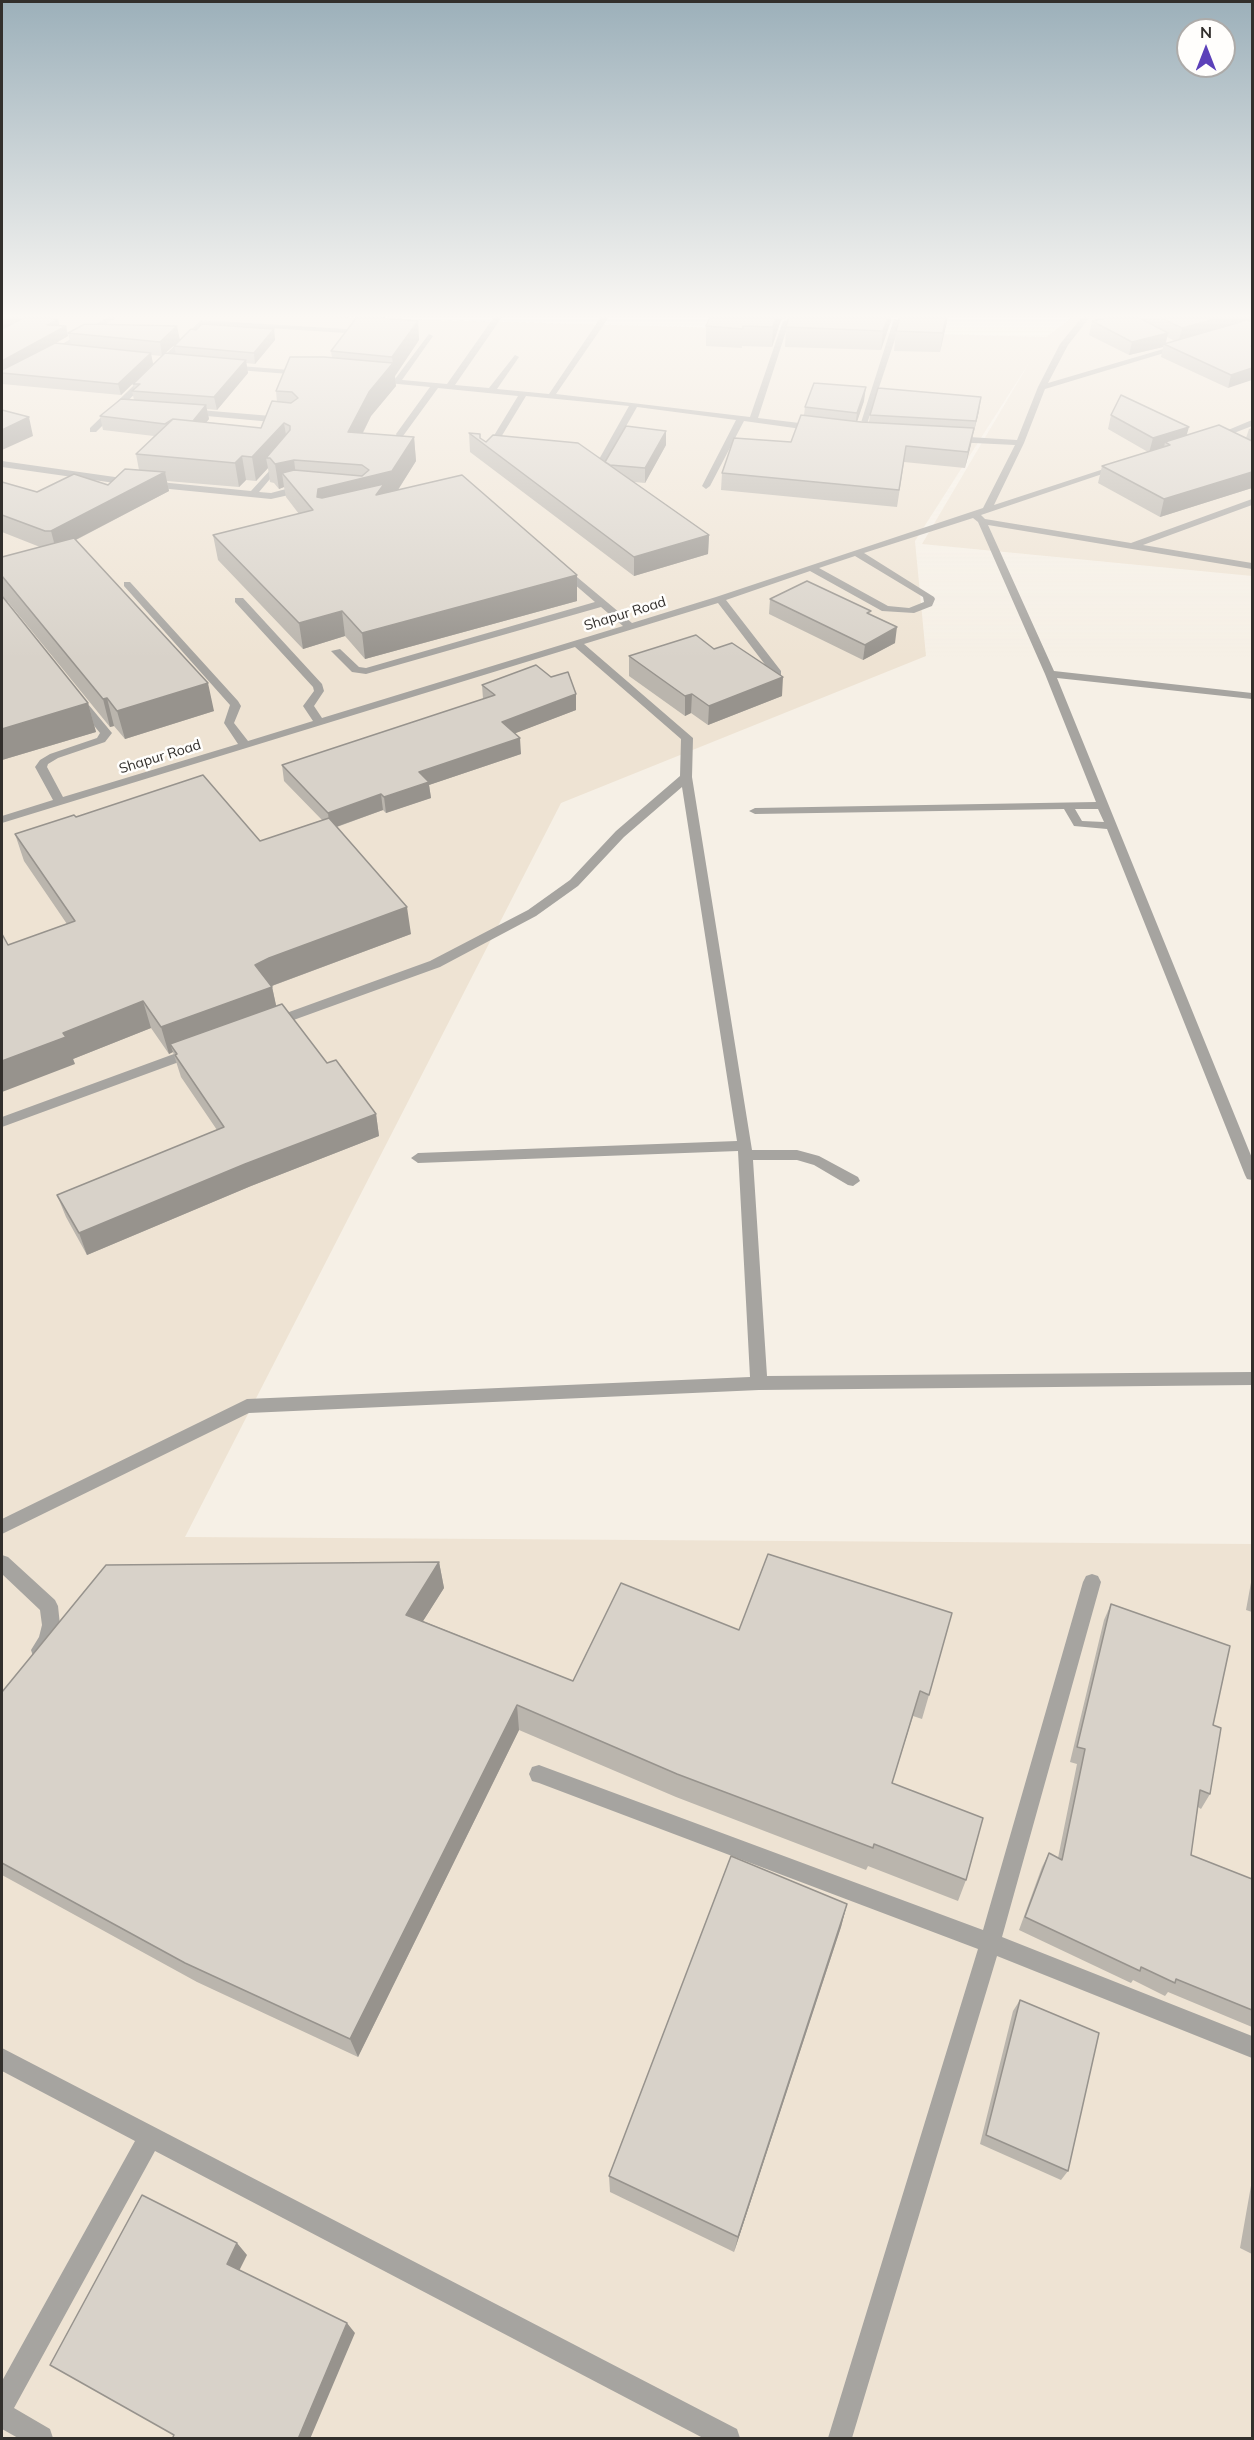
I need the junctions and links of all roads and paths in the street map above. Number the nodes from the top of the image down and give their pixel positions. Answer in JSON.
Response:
{"nodes":[{"id":1,"x":402,"y":431,"type":"edge"},
{"id":2,"x":501,"y":431,"type":"edge"},
{"id":3,"x":619,"y":431,"type":"edge"},
{"id":4,"x":735,"y":431,"type":"edge"},
{"id":5,"x":848,"y":431,"type":"edge"},
{"id":6,"x":1025,"y":431,"type":"edge"},
{"id":7,"x":1237,"y":431,"type":"edge"},
{"id":8,"x":860,"y":433,"type":"joint"},
{"id":9,"x":871,"y":433,"type":"edge"},
{"id":10,"x":400,"y":434,"type":"edge"},
{"id":11,"x":940,"y":438,"type":"edge"},
{"id":12,"x":1205,"y":440,"type":"edge"},
{"id":13,"x":1020,"y":443,"type":"junction"},
{"id":14,"x":288,"y":452,"type":"edge"},
{"id":15,"x":487,"y":455,"type":"edge"},
{"id":16,"x":2,"y":464,"type":"edge"},
{"id":17,"x":1129,"y":464,"type":"edge"},
{"id":18,"x":14,"y":467,"type":"junction"},
{"id":19,"x":597,"y":470,"type":"edge"},
{"id":20,"x":138,"y":473,"type":"edge"},
{"id":21,"x":2,"y":476,"type":"edge"},
{"id":22,"x":129,"y":482,"type":"junction"},
{"id":23,"x":706,"y":486,"type":"dead end"},
{"id":24,"x":320,"y":491,"type":"edge"},
{"id":25,"x":253,"y":494,"type":"junction"},
{"id":26,"x":1252,"y":502,"type":"edge"},
{"id":27,"x":987,"y":509,"type":"junction"},
{"id":28,"x":978,"y":518,"type":"junction"},
{"id":29,"x":1131,"y":546,"type":"junction"},
{"id":30,"x":856,"y":552,"type":"junction"},
{"id":31,"x":557,"y":565,"type":"edge"},
{"id":32,"x":1252,"y":566,"type":"edge"},
{"id":33,"x":811,"y":567,"type":"junction"},
{"id":34,"x":127,"y":584,"type":"dead end"},
{"id":35,"x":720,"y":599,"type":"junction"},
{"id":36,"x":239,"y":600,"type":"dead end"},
{"id":37,"x":603,"y":603,"type":"junction"},
{"id":38,"x":631,"y":627,"type":"junction"},
{"id":39,"x":577,"y":643,"type":"junction"},
{"id":40,"x":336,"y":651,"type":"dead end"},
{"id":41,"x":777,"y":673,"type":"edge"},
{"id":42,"x":1050,"y":674,"type":"junction"},
{"id":43,"x":69,"y":687,"type":"edge"},
{"id":44,"x":1252,"y":696,"type":"edge"},
{"id":45,"x":320,"y":722,"type":"junction"},
{"id":46,"x":245,"y":745,"type":"junction"},
{"id":47,"x":686,"y":777,"type":"junction"},
{"id":48,"x":60,"y":802,"type":"junction"},
{"id":49,"x":1068,"y":805,"type":"junction"},
{"id":50,"x":1103,"y":805,"type":"junction"},
{"id":51,"x":755,"y":811,"type":"dead end"},
{"id":52,"x":2,"y":820,"type":"edge"},
{"id":53,"x":1111,"y":826,"type":"junction"},
{"id":54,"x":257,"y":1029,"type":"edge"},
{"id":55,"x":202,"y":1049,"type":"edge"},
{"id":56,"x":2,"y":1122,"type":"edge"},
{"id":57,"x":746,"y":1150,"type":"junction"},
{"id":58,"x":418,"y":1158,"type":"dead end"},
{"id":59,"x":1252,"y":1175,"type":"edge"},
{"id":60,"x":853,"y":1181,"type":"dead end"},
{"id":61,"x":1252,"y":1379,"type":"edge"},
{"id":62,"x":759,"y":1383,"type":"junction"},
{"id":63,"x":2,"y":1527,"type":"edge"},
{"id":64,"x":2,"y":1563,"type":"edge"},
{"id":65,"x":1092,"y":1582,"type":"dead end"},
{"id":66,"x":27,"y":1665,"type":"edge"},
{"id":67,"x":539,"y":1774,"type":"dead end"},
{"id":68,"x":990,"y":1943,"type":"junction"},
{"id":69,"x":1252,"y":2047,"type":"edge"},
{"id":70,"x":2,"y":2059,"type":"edge"},
{"id":71,"x":150,"y":2137,"type":"junction"},
{"id":72,"x":2,"y":2405,"type":"edge"},
{"id":73,"x":2,"y":2415,"type":"edge"},
{"id":74,"x":41,"y":2439,"type":"edge"},
{"id":75,"x":728,"y":2439,"type":"edge"},
{"id":76,"x":840,"y":2439,"type":"edge"}],
"edges":[{"from":1,"to":10,"type":"street"},
{"from":2,"to":15,"type":"street"},
{"from":3,"to":19,"type":"street"},
{"from":4,"to":23,"type":"street"},
{"from":5,"to":8,"type":"street"},
{"from":6,"to":13,"type":"street"},
{"from":7,"to":12,"type":"street"},
{"from":8,"to":9,"type":"street"},
{"from":11,"to":13,"type":"street"},
{"from":13,"to":27,"type":"street"},
{"from":14,"to":25,"type":"street"},
{"from":16,"to":18,"type":"street"},
{"from":17,"to":27,"type":"street","name":"Shapur Road"},
{"from":18,"to":21,"type":"street"},
{"from":18,"to":22,"type":"street"},
{"from":20,"to":22,"type":"street"},
{"from":22,"to":25,"type":"street"},
{"from":24,"to":25,"type":"street"},
{"from":26,"to":29,"type":"street"},
{"from":27,"to":28,"type":"street","name":"Shapur Road"},
{"from":28,"to":29,"type":"street"},
{"from":28,"to":30,"type":"street","name":"Shapur Road"},
{"from":28,"to":42,"type":"street"},
{"from":29,"to":32,"type":"street"},
{"from":30,"to":33,"type":"street","name":"Shapur Road"},
{"from":30,"to":33,"type":"street"},
{"from":31,"to":37,"type":"street"},
{"from":33,"to":35,"type":"street","name":"Shapur Road"},
{"from":34,"to":46,"type":"street"},
{"from":35,"to":38,"type":"street","name":"Shapur Road"},
{"from":35,"to":41,"type":"street"},
{"from":36,"to":45,"type":"street"},
{"from":37,"to":38,"type":"street"},
{"from":37,"to":40,"type":"street"},
{"from":38,"to":39,"type":"street","name":"Shapur Road"},
{"from":39,"to":45,"type":"street","name":"Shapur Road"},
{"from":39,"to":47,"type":"street"},
{"from":42,"to":44,"type":"street"},
{"from":42,"to":50,"type":"street"},
{"from":43,"to":48,"type":"street"},
{"from":45,"to":46,"type":"street","name":"Shapur Road"},
{"from":46,"to":48,"type":"street","name":"Shapur Road"},
{"from":47,"to":54,"type":"street"},
{"from":47,"to":57,"type":"street"},
{"from":48,"to":52,"type":"street","name":"Shapur Road"},
{"from":49,"to":50,"type":"street"},
{"from":49,"to":51,"type":"street"},
{"from":49,"to":53,"type":"street"},
{"from":50,"to":53,"type":"street"},
{"from":53,"to":59,"type":"street"},
{"from":55,"to":56,"type":"street"},
{"from":57,"to":58,"type":"street"},
{"from":57,"to":60,"type":"street"},
{"from":57,"to":62,"type":"street"},
{"from":61,"to":62,"type":"street"},
{"from":62,"to":63,"type":"street"},
{"from":64,"to":66,"type":"street"},
{"from":65,"to":68,"type":"street"},
{"from":67,"to":68,"type":"street"},
{"from":68,"to":69,"type":"street"},
{"from":68,"to":76,"type":"street"},
{"from":70,"to":71,"type":"street"},
{"from":71,"to":72,"type":"street"},
{"from":71,"to":75,"type":"street"},
{"from":73,"to":74,"type":"street"}]}
